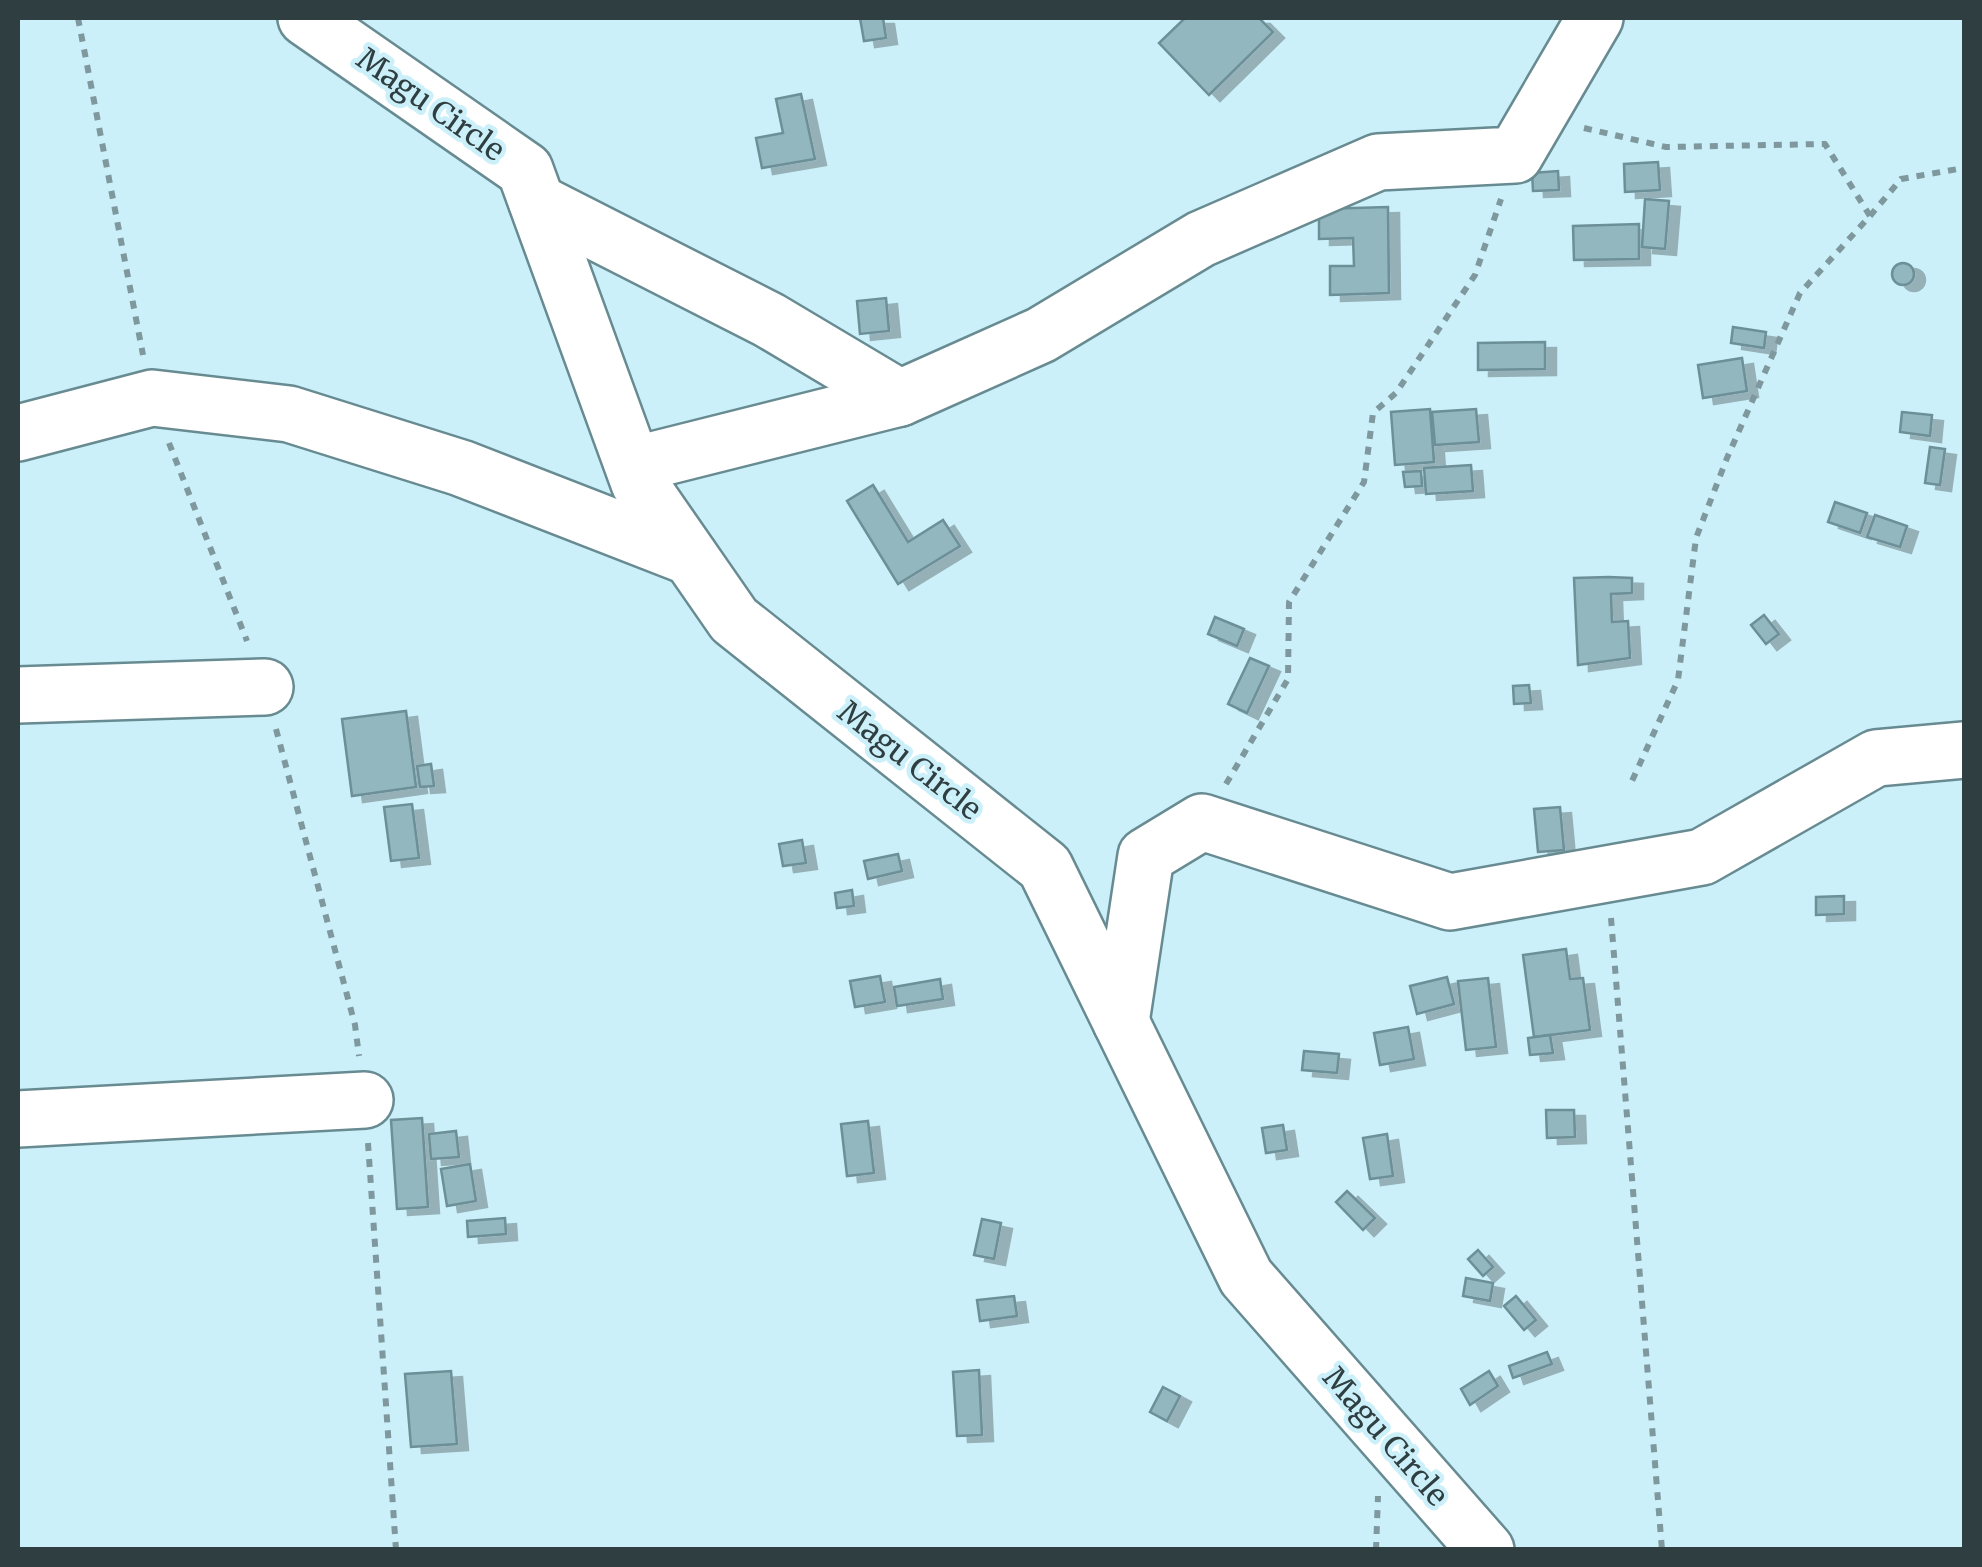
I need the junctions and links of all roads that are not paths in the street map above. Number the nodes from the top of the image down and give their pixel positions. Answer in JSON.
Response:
{"nodes":[{"id":1,"x":306,"y":18,"type":"edge"},
{"id":2,"x":1595,"y":18,"type":"edge"},
{"id":3,"x":537,"y":202,"type":"junction"},
{"id":4,"x":900,"y":398,"type":"junction"},
{"id":5,"x":18,"y":433,"type":"edge"},
{"id":6,"x":632,"y":464,"type":"junction"},
{"id":7,"x":690,"y":557,"type":"junction"},
{"id":8,"x":265,"y":687,"type":"road end"},
{"id":9,"x":18,"y":695,"type":"edge"},
{"id":10,"x":1964,"y":750,"type":"edge"},
{"id":11,"x":1121,"y":1022,"type":"junction"},
{"id":12,"x":365,"y":1100,"type":"road end"},
{"id":13,"x":18,"y":1119,"type":"edge"},
{"id":14,"x":1486,"y":1550,"type":"edge"}],
"edges":[{"from":1,"to":3,"type":"street","name":"Magu Circle"},
{"from":2,"to":4,"type":"street"},
{"from":3,"to":4,"type":"street"},
{"from":3,"to":6,"type":"street","name":"Magu Circle"},
{"from":4,"to":6,"type":"street"},
{"from":5,"to":7,"type":"street"},
{"from":6,"to":7,"type":"street","name":"Magu Circle"},
{"from":7,"to":11,"type":"street","name":"Magu Circle"},
{"from":8,"to":9,"type":"street"},
{"from":10,"to":11,"type":"street"},
{"from":11,"to":14,"type":"street","name":"Magu Circle"},
{"from":12,"to":13,"type":"street"}]}
